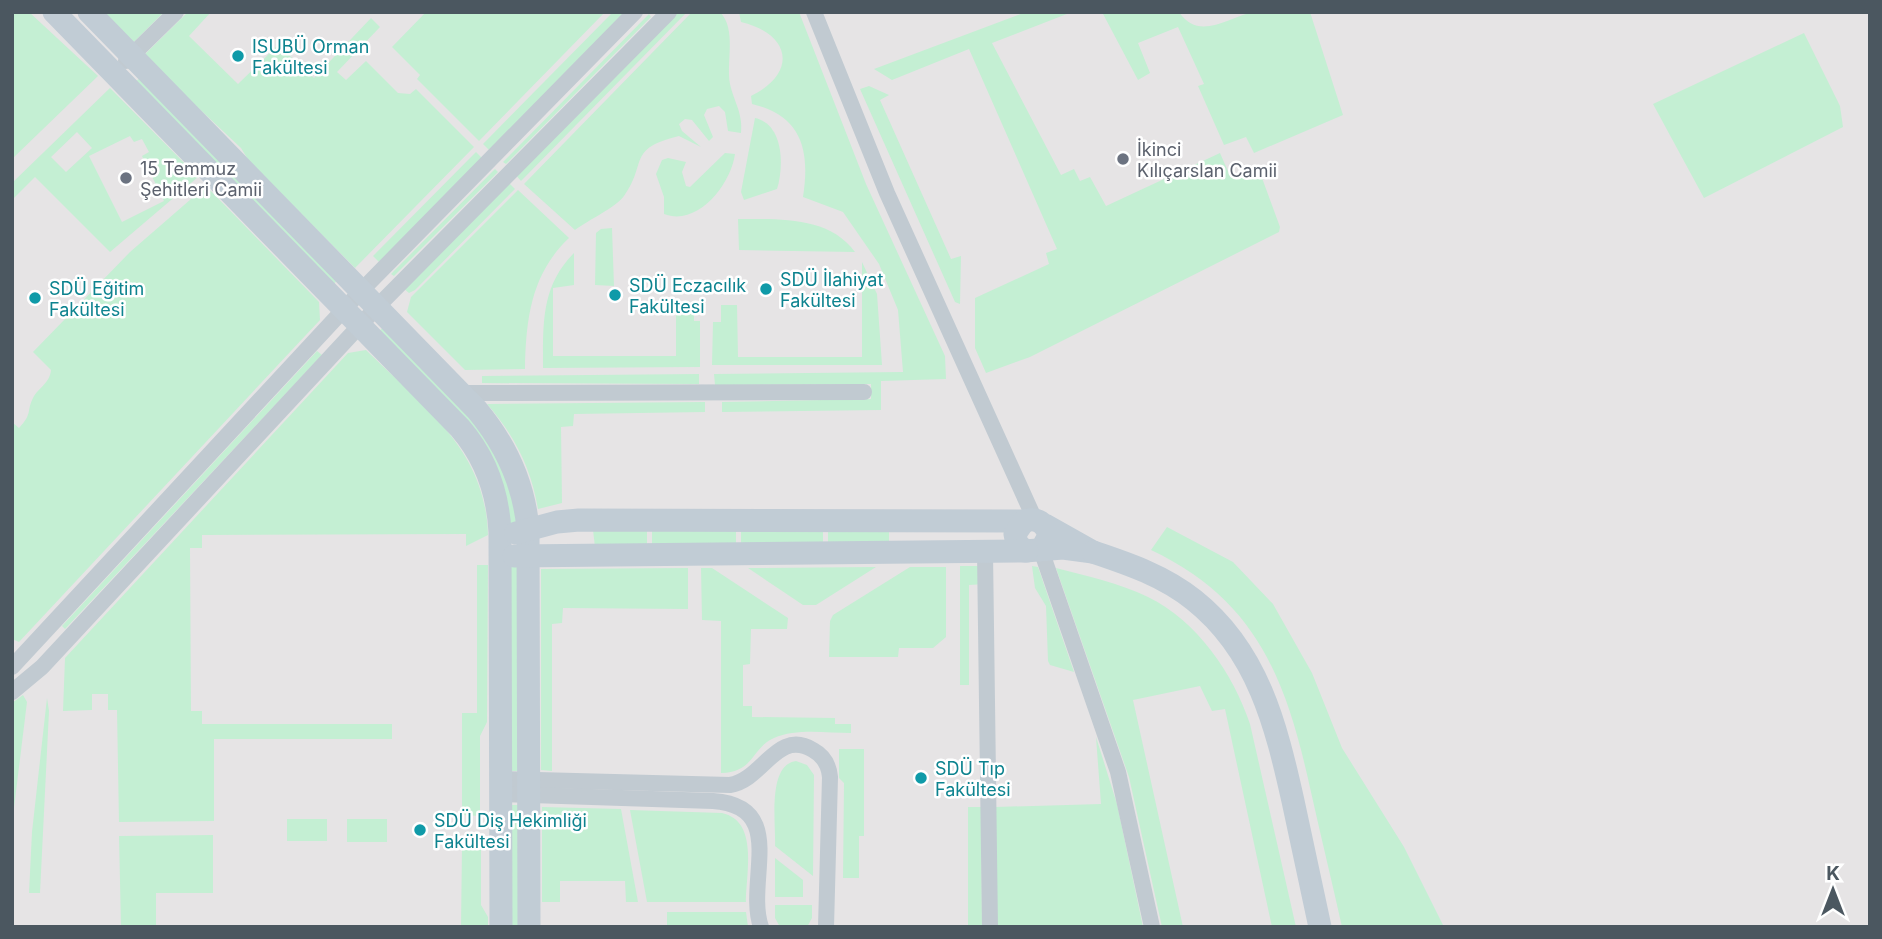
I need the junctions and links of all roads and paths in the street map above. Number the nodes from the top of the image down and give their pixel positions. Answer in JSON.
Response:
{"nodes":[{"id":1,"x":54,"y":12,"type":"edge"},
{"id":2,"x":89,"y":12,"type":"edge"},
{"id":3,"x":176,"y":12,"type":"edge"},
{"id":4,"x":635,"y":12,"type":"edge"},
{"id":5,"x":669,"y":12,"type":"edge"},
{"id":6,"x":814,"y":12,"type":"edge"},
{"id":7,"x":131,"y":56,"type":"junction"},
{"id":8,"x":114,"y":73,"type":"junction"},
{"id":9,"x":369,"y":299,"type":"junction"},
{"id":10,"x":353,"y":317,"type":"junction"},
{"id":11,"x":864,"y":392,"type":"dead end"},
{"id":12,"x":461,"y":393,"type":"junction"},
{"id":13,"x":579,"y":520,"type":"junction"},
{"id":14,"x":953,"y":520,"type":"junction"},
{"id":15,"x":1035,"y":522,"type":"junction"},
{"id":16,"x":528,"y":529,"type":"junction"},
{"id":17,"x":500,"y":548,"type":"junction"},
{"id":18,"x":1034,"y":551,"type":"junction"},
{"id":19,"x":953,"y":552,"type":"junction"},
{"id":20,"x":985,"y":552,"type":"junction"},
{"id":21,"x":1093,"y":552,"type":"junction"},
{"id":22,"x":579,"y":555,"type":"junction"},
{"id":23,"x":528,"y":556,"type":"junction"},
{"id":24,"x":12,"y":667,"type":"edge"},
{"id":25,"x":12,"y":692,"type":"edge"},
{"id":26,"x":741,"y":783,"type":"junction"},
{"id":27,"x":500,"y":787,"type":"junction"},
{"id":28,"x":528,"y":787,"type":"junction"},
{"id":29,"x":743,"y":808,"type":"junction"},
{"id":30,"x":501,"y":927,"type":"edge"},
{"id":31,"x":529,"y":927,"type":"edge"},
{"id":32,"x":761,"y":927,"type":"edge"},
{"id":33,"x":826,"y":927,"type":"edge"},
{"id":34,"x":990,"y":927,"type":"edge"},
{"id":35,"x":1152,"y":927,"type":"edge"},
{"id":36,"x":1320,"y":927,"type":"edge"}],
"edges":[{"from":1,"to":8,"type":"street"},
{"from":2,"to":7,"type":"street"},
{"from":3,"to":7,"type":"street"},
{"from":4,"to":9,"type":"street"},
{"from":5,"to":9,"type":"street"},
{"from":6,"to":15,"type":"street"},
{"from":7,"to":8,"type":"street"},
{"from":7,"to":9,"type":"street"},
{"from":8,"to":10,"type":"street"},
{"from":9,"to":10,"type":"street"},
{"from":9,"to":10,"type":"street"},
{"from":9,"to":12,"type":"street"},
{"from":10,"to":17,"type":"street"},
{"from":10,"to":24,"type":"street"},
{"from":10,"to":25,"type":"street"},
{"from":11,"to":12,"type":"street"},
{"from":12,"to":16,"type":"street"},
{"from":13,"to":14,"type":"street"},
{"from":13,"to":16,"type":"street"},
{"from":13,"to":22,"type":"street"},
{"from":14,"to":15,"type":"street"},
{"from":14,"to":19,"type":"street"},
{"from":15,"to":18,"type":"street"},
{"from":15,"to":21,"type":"street"},
{"from":16,"to":17,"type":"street"},
{"from":16,"to":23,"type":"street"},
{"from":17,"to":23,"type":"street"},
{"from":17,"to":27,"type":"street"},
{"from":18,"to":20,"type":"street"},
{"from":18,"to":21,"type":"street"},
{"from":18,"to":35,"type":"street"},
{"from":19,"to":20,"type":"street"},
{"from":19,"to":22,"type":"street"},
{"from":20,"to":34,"type":"street"},
{"from":21,"to":36,"type":"street"},
{"from":22,"to":23,"type":"street"},
{"from":23,"to":28,"type":"street"},
{"from":26,"to":28,"type":"street"},
{"from":26,"to":29,"type":"street"},
{"from":26,"to":33,"type":"street"},
{"from":27,"to":28,"type":"street"},
{"from":27,"to":30,"type":"street"},
{"from":28,"to":29,"type":"street"},
{"from":28,"to":31,"type":"street"},
{"from":29,"to":32,"type":"street"}]}
